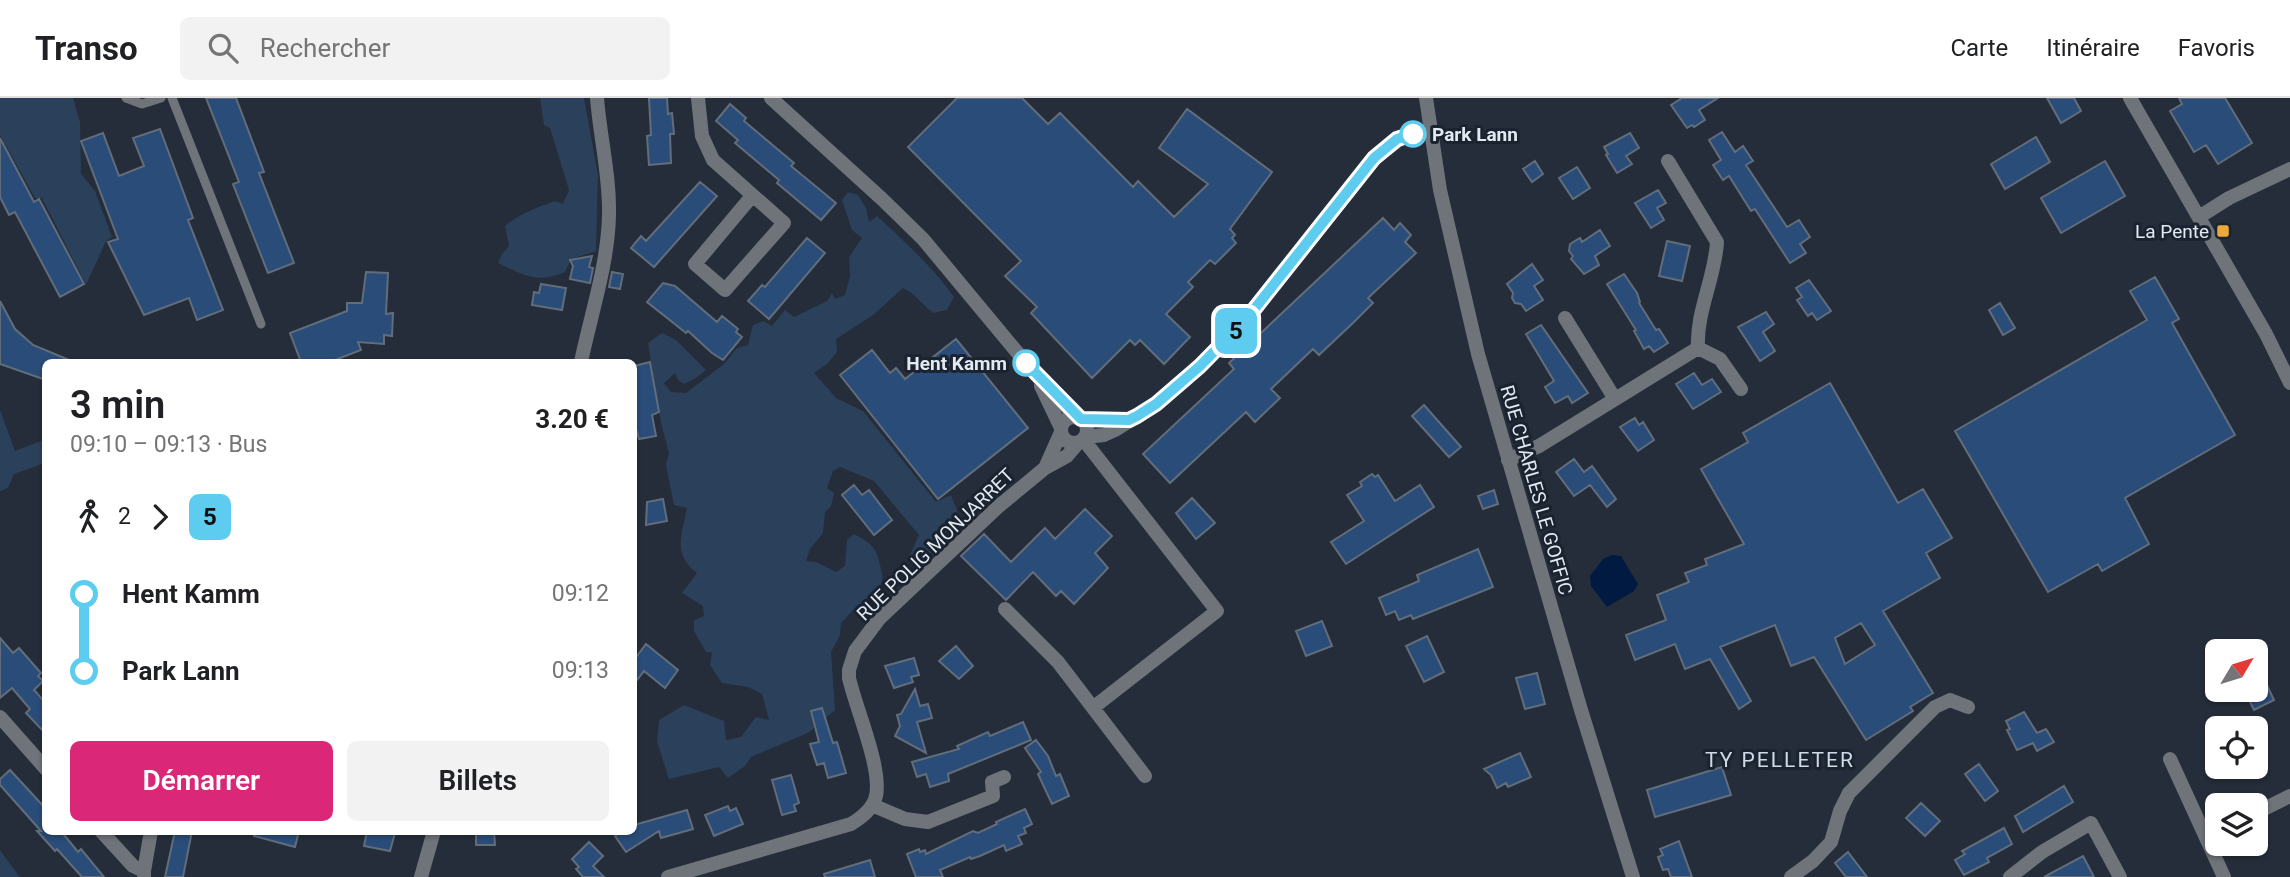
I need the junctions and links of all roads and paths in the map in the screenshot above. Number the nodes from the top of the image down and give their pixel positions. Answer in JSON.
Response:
{"nodes":[{"id":1,"x":126,"y":98,"type":"edge"},
{"id":2,"x":161,"y":98,"type":"edge"},
{"id":3,"x":172,"y":98,"type":"edge"},
{"id":4,"x":597,"y":98,"type":"edge"},
{"id":5,"x":698,"y":98,"type":"edge"},
{"id":6,"x":771,"y":98,"type":"edge"},
{"id":7,"x":2130,"y":98,"type":"edge"},
{"id":8,"x":1428,"y":101,"type":"edge"},
{"id":9,"x":1431,"y":131,"type":"junction"},
{"id":10,"x":1668,"y":161,"type":"dead end"},
{"id":11,"x":2290,"y":169,"type":"edge"},
{"id":12,"x":752,"y":196,"type":"junction"},
{"id":13,"x":2199,"y":217,"type":"junction"},
{"id":14,"x":1565,"y":318,"type":"dead end"},
{"id":15,"x":261,"y":324,"type":"dead end"},
{"id":16,"x":1698,"y":348,"type":"junction"},
{"id":17,"x":582,"y":359,"type":"edge"},
{"id":18,"x":1035,"y":375,"type":"junction"},
{"id":19,"x":2288,"y":375,"type":"edge"},
{"id":20,"x":1741,"y":389,"type":"dead end"},
{"id":21,"x":1615,"y":399,"type":"junction"},
{"id":22,"x":1079,"y":419,"type":"junction"},
{"id":23,"x":1129,"y":420,"type":"junction"},
{"id":24,"x":1061,"y":430,"type":"junction"},
{"id":25,"x":1082,"y":440,"type":"junction"},
{"id":26,"x":1508,"y":460,"type":"junction"},
{"id":27,"x":1045,"y":468,"type":"junction"},
{"id":28,"x":1005,"y":609,"type":"dead end"},
{"id":29,"x":1968,"y":707,"type":"dead end"},
{"id":30,"x":1094,"y":708,"type":"junction"},
{"id":31,"x":0,"y":717,"type":"edge"},
{"id":32,"x":2170,"y":759,"type":"dead end"},
{"id":33,"x":42,"y":764,"type":"edge"},
{"id":34,"x":1145,"y":776,"type":"dead end"},
{"id":35,"x":1004,"y":777,"type":"dead end"},
{"id":36,"x":2290,"y":796,"type":"edge"},
{"id":37,"x":872,"y":805,"type":"junction"},
{"id":38,"x":2268,"y":807,"type":"edge"},
{"id":39,"x":2205,"y":822,"type":"edge"},
{"id":40,"x":105,"y":835,"type":"edge"},
{"id":41,"x":150,"y":835,"type":"edge"},
{"id":42,"x":433,"y":835,"type":"edge"},
{"id":43,"x":2218,"y":856,"type":"edge"},
{"id":44,"x":144,"y":874,"type":"edge"},
{"id":45,"x":421,"y":877,"type":"edge"},
{"id":46,"x":667,"y":877,"type":"edge"},
{"id":47,"x":1633,"y":877,"type":"edge"},
{"id":48,"x":1791,"y":877,"type":"edge"},
{"id":49,"x":2010,"y":877,"type":"edge"},
{"id":50,"x":2120,"y":877,"type":"edge"},
{"id":51,"x":2224,"y":877,"type":"edge"}],
"edges":[{"from":1,"to":2,"type":"lane"},
{"from":3,"to":15,"type":"lane"},
{"from":4,"to":17,"type":"street"},
{"from":5,"to":12,"type":"street"},
{"from":6,"to":18,"type":"street"},
{"from":7,"to":13,"type":"street"},
{"from":8,"to":9,"type":"street","name":"RUE CHARLES LE GOFFIC"},
{"from":9,"to":23,"type":"street"},
{"from":9,"to":26,"type":"street","name":"RUE CHARLES LE GOFFIC"},
{"from":10,"to":16,"type":"street"},
{"from":11,"to":13,"type":"street"},
{"from":12,"to":12,"type":"street"},
{"from":13,"to":19,"type":"street"},
{"from":14,"to":21,"type":"street"},
{"from":16,"to":20,"type":"street"},
{"from":16,"to":21,"type":"street"},
{"from":18,"to":22,"type":"street"},
{"from":18,"to":24,"type":"street"},
{"from":21,"to":26,"type":"street"},
{"from":22,"to":23,"type":"street"},
{"from":22,"to":24,"type":"street"},
{"from":22,"to":25,"type":"street"},
{"from":23,"to":25,"type":"street"},
{"from":24,"to":25,"type":"street"},
{"from":24,"to":27,"type":"street","name":"RUE POLIG MONJARRET"},
{"from":25,"to":27,"type":"street","name":"RUE POLIG MONJARRET"},
{"from":25,"to":30,"type":"street"},
{"from":26,"to":47,"type":"street","name":"RUE CHARLES LE GOFFIC"},
{"from":27,"to":37,"type":"street","name":"RUE POLIG MONJARRET"},
{"from":28,"to":30,"type":"street"},
{"from":29,"to":48,"type":"street"},
{"from":30,"to":34,"type":"street"},
{"from":31,"to":33,"type":"street"},
{"from":32,"to":39,"type":"street"},
{"from":35,"to":37,"type":"street"},
{"from":36,"to":38,"type":"street"},
{"from":37,"to":46,"type":"street"},
{"from":40,"to":44,"type":"street"},
{"from":41,"to":44,"type":"street"},
{"from":42,"to":45,"type":"street"},
{"from":43,"to":51,"type":"street"},
{"from":49,"to":50,"type":"street"}]}
